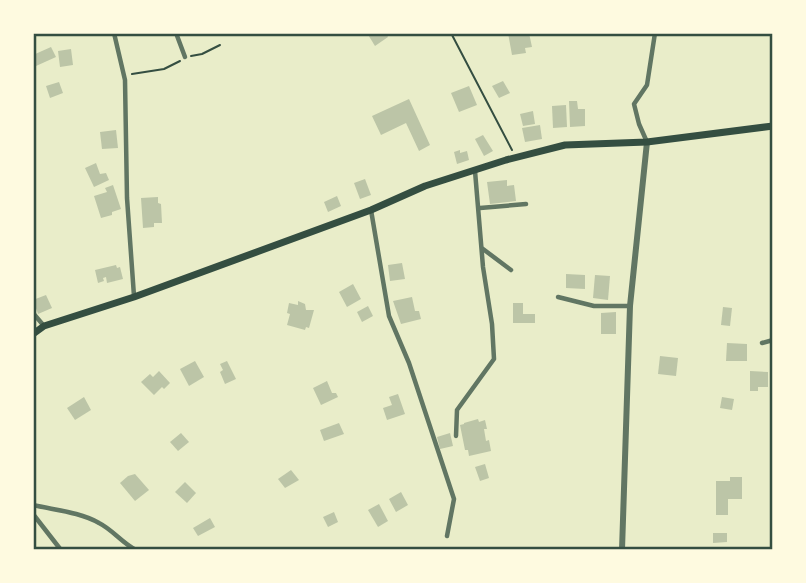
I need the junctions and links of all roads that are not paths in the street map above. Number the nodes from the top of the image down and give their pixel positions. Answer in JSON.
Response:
{"nodes":[{"id":1,"x":114,"y":33,"type":"edge"},
{"id":2,"x":176,"y":33,"type":"edge"},
{"id":3,"x":655,"y":33,"type":"edge"},
{"id":4,"x":185,"y":57,"type":"road end"},
{"id":5,"x":773,"y":126,"type":"edge"},
{"id":6,"x":647,"y":142,"type":"junction"},
{"id":7,"x":475,"y":169,"type":"junction"},
{"id":8,"x":526,"y":204,"type":"dead end"},
{"id":9,"x":480,"y":208,"type":"junction"},
{"id":10,"x":371,"y":210,"type":"junction"},
{"id":11,"x":482,"y":249,"type":"junction"},
{"id":12,"x":511,"y":270,"type":"dead end"},
{"id":13,"x":134,"y":297,"type":"junction"},
{"id":14,"x":558,"y":297,"type":"dead end"},
{"id":15,"x":630,"y":306,"type":"junction"},
{"id":16,"x":33,"y":313,"type":"edge"},
{"id":17,"x":44,"y":326,"type":"junction"},
{"id":18,"x":33,"y":334,"type":"edge"},
{"id":19,"x":773,"y":340,"type":"edge"},
{"id":20,"x":762,"y":343,"type":"dead end"},
{"id":21,"x":456,"y":436,"type":"dead end"},
{"id":22,"x":33,"y":505,"type":"edge"},
{"id":23,"x":33,"y":514,"type":"edge"},
{"id":24,"x":447,"y":536,"type":"dead end"},
{"id":25,"x":61,"y":550,"type":"edge"},
{"id":26,"x":136,"y":550,"type":"edge"},
{"id":27,"x":622,"y":550,"type":"edge"}],
"edges":[{"from":1,"to":13,"type":"street"},
{"from":2,"to":4,"type":"street"},
{"from":3,"to":6,"type":"street"},
{"from":5,"to":6,"type":"main road"},
{"from":6,"to":7,"type":"main road"},
{"from":6,"to":15,"type":"street"},
{"from":7,"to":9,"type":"street"},
{"from":7,"to":10,"type":"main road"},
{"from":8,"to":9,"type":"street"},
{"from":9,"to":11,"type":"street"},
{"from":10,"to":13,"type":"main road"},
{"from":10,"to":24,"type":"street"},
{"from":11,"to":12,"type":"street"},
{"from":11,"to":21,"type":"street"},
{"from":13,"to":17,"type":"main road"},
{"from":14,"to":15,"type":"street"},
{"from":15,"to":27,"type":"street"},
{"from":16,"to":17,"type":"street"},
{"from":17,"to":18,"type":"main road"},
{"from":19,"to":20,"type":"street"},
{"from":22,"to":26,"type":"street"},
{"from":23,"to":25,"type":"street"}]}
